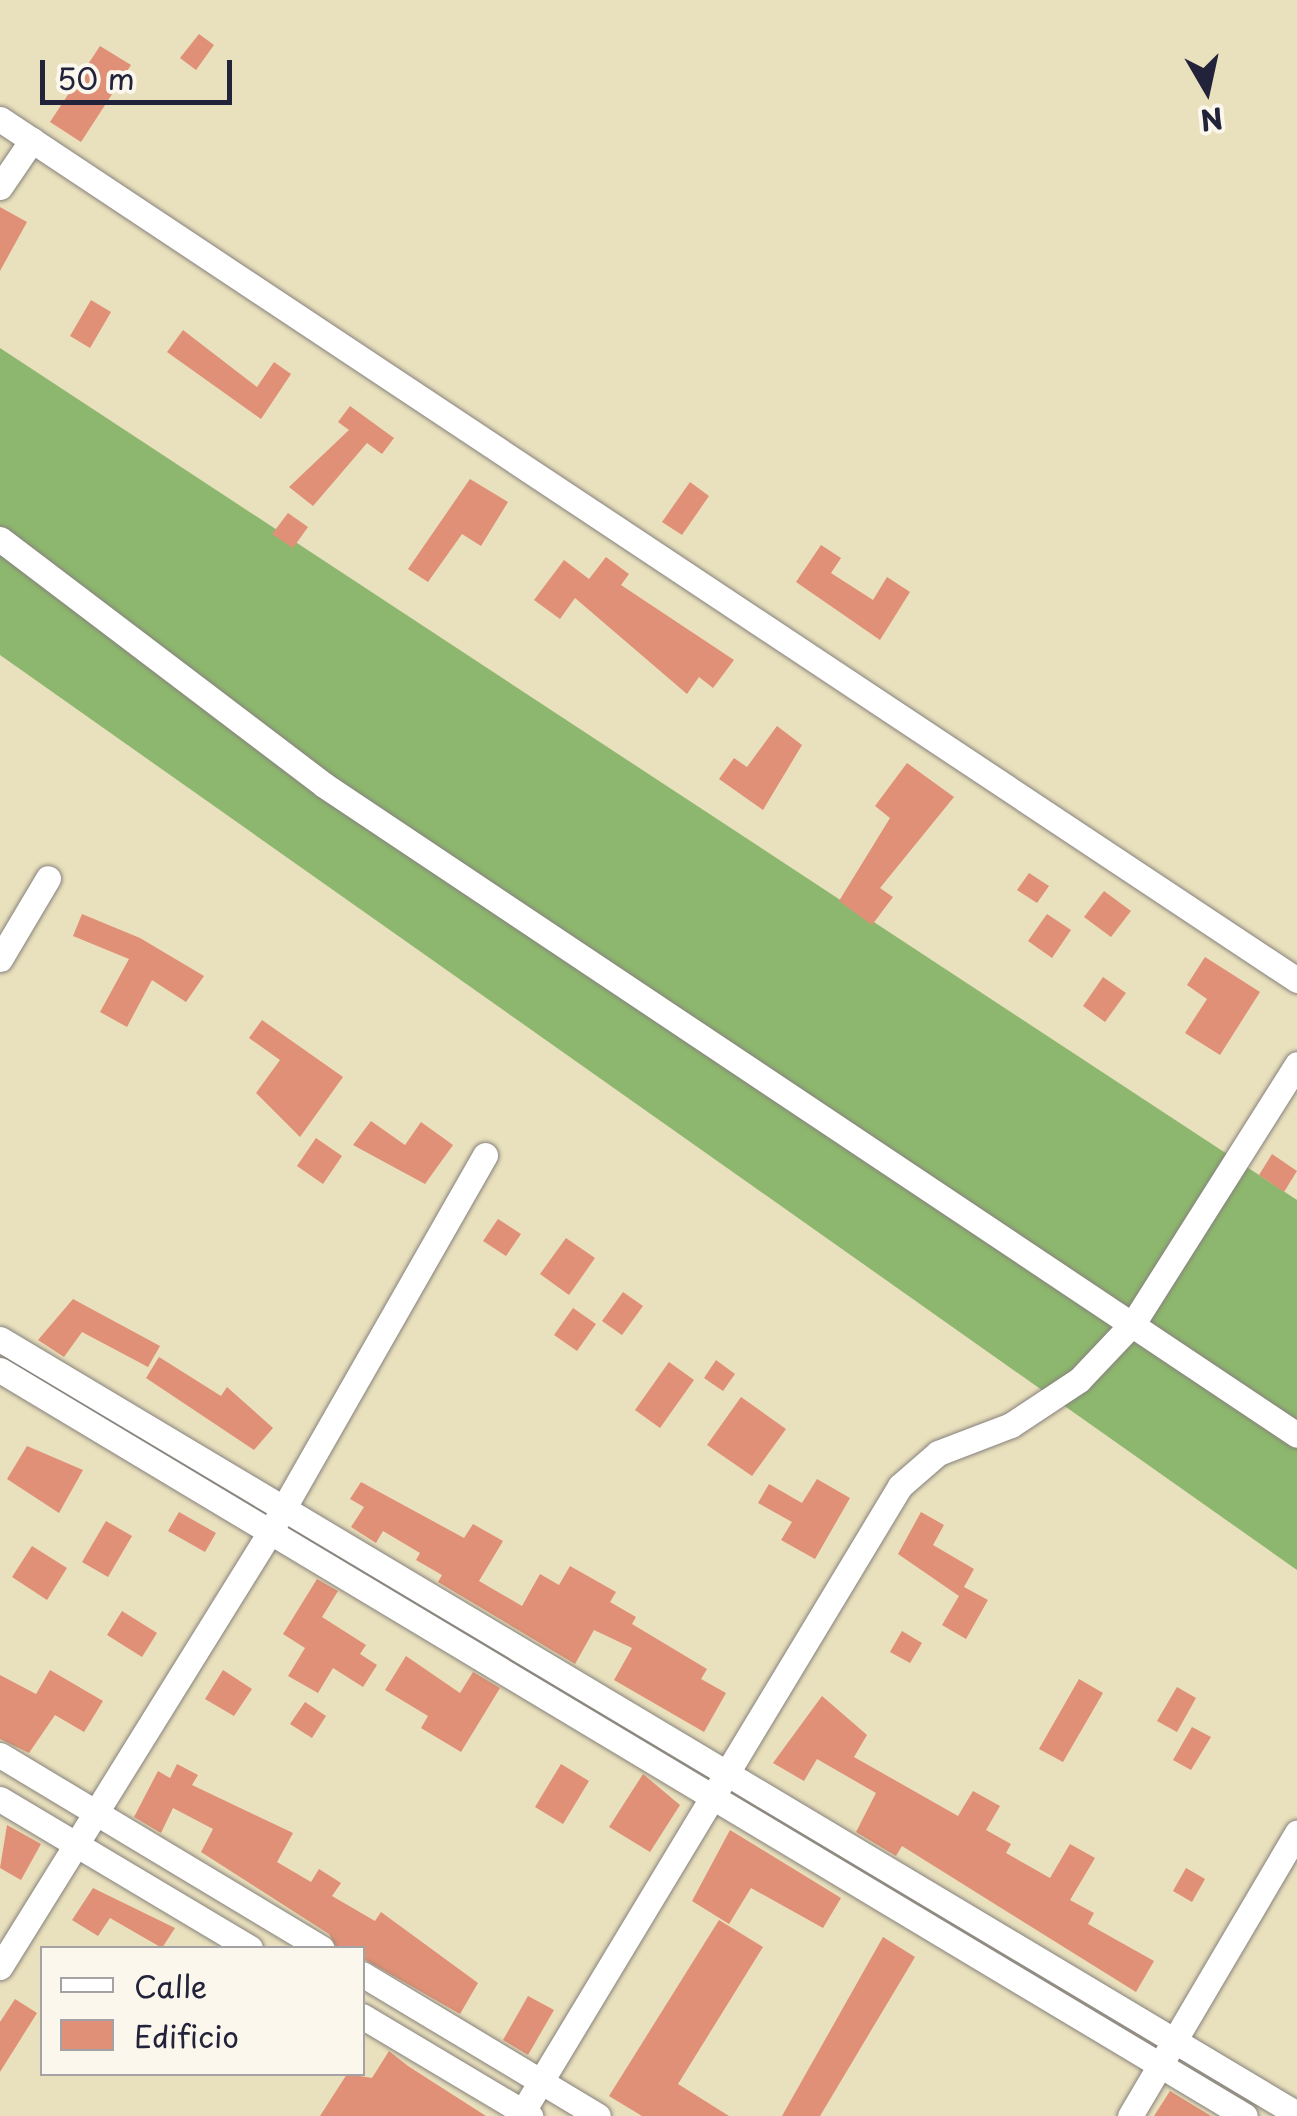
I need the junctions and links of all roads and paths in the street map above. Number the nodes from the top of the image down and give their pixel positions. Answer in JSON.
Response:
{"nodes":[{"id":1,"x":0,"y":119,"type":"edge"},
{"id":2,"x":32,"y":140,"type":"junction"},
{"id":3,"x":0,"y":188,"type":"edge"},
{"id":4,"x":0,"y":539,"type":"edge"},
{"id":5,"x":48,"y":878,"type":"dead end"},
{"id":6,"x":0,"y":959,"type":"edge"},
{"id":7,"x":1297,"y":980,"type":"edge"},
{"id":8,"x":1297,"y":1064,"type":"edge"},
{"id":9,"x":485,"y":1155,"type":"dead end"},
{"id":10,"x":1132,"y":1324,"type":"junction"},
{"id":11,"x":0,"y":1340,"type":"edge"},
{"id":12,"x":0,"y":1370,"type":"edge"},
{"id":13,"x":1297,"y":1435,"type":"edge"},
{"id":14,"x":282,"y":1509,"type":"junction"},
{"id":15,"x":270,"y":1532,"type":"junction"},
{"id":16,"x":0,"y":1755,"type":"edge"},
{"id":17,"x":719,"y":1786,"type":"junction"},
{"id":18,"x":0,"y":1798,"type":"edge"},
{"id":19,"x":96,"y":1813,"type":"junction"},
{"id":20,"x":1297,"y":1833,"type":"edge"},
{"id":21,"x":78,"y":1845,"type":"junction"},
{"id":22,"x":247,"y":1946,"type":"edge"},
{"id":23,"x":318,"y":1946,"type":"edge"},
{"id":24,"x":0,"y":1967,"type":"edge"},
{"id":25,"x":365,"y":1976,"type":"edge"},
{"id":26,"x":365,"y":2018,"type":"edge"},
{"id":27,"x":1169,"y":2055,"type":"junction"},
{"id":28,"x":544,"y":2083,"type":"junction"},
{"id":29,"x":524,"y":2114,"type":"edge"},
{"id":30,"x":1297,"y":2114,"type":"edge"},
{"id":31,"x":598,"y":2116,"type":"edge"},
{"id":32,"x":1130,"y":2116,"type":"edge"},
{"id":33,"x":1246,"y":2116,"type":"edge"}],
"edges":[{"from":1,"to":2,"type":"street"},
{"from":2,"to":3,"type":"street"},
{"from":2,"to":7,"type":"street"},
{"from":4,"to":10,"type":"street"},
{"from":5,"to":6,"type":"street"},
{"from":8,"to":10,"type":"street"},
{"from":9,"to":14,"type":"street"},
{"from":10,"to":13,"type":"street"},
{"from":10,"to":17,"type":"street"},
{"from":11,"to":14,"type":"street"},
{"from":12,"to":15,"type":"street"},
{"from":14,"to":15,"type":"street"},
{"from":14,"to":17,"type":"street"},
{"from":15,"to":17,"type":"street"},
{"from":15,"to":19,"type":"street"},
{"from":16,"to":19,"type":"street"},
{"from":17,"to":27,"type":"street"},
{"from":17,"to":28,"type":"street"},
{"from":18,"to":21,"type":"street"},
{"from":19,"to":21,"type":"street"},
{"from":19,"to":23,"type":"street"},
{"from":20,"to":27,"type":"street"},
{"from":21,"to":22,"type":"street"},
{"from":21,"to":24,"type":"street"},
{"from":25,"to":28,"type":"street"},
{"from":26,"to":29,"type":"street"},
{"from":27,"to":30,"type":"street"},
{"from":27,"to":32,"type":"street"},
{"from":27,"to":33,"type":"street"},
{"from":28,"to":29,"type":"street"},
{"from":28,"to":31,"type":"street"}]}
